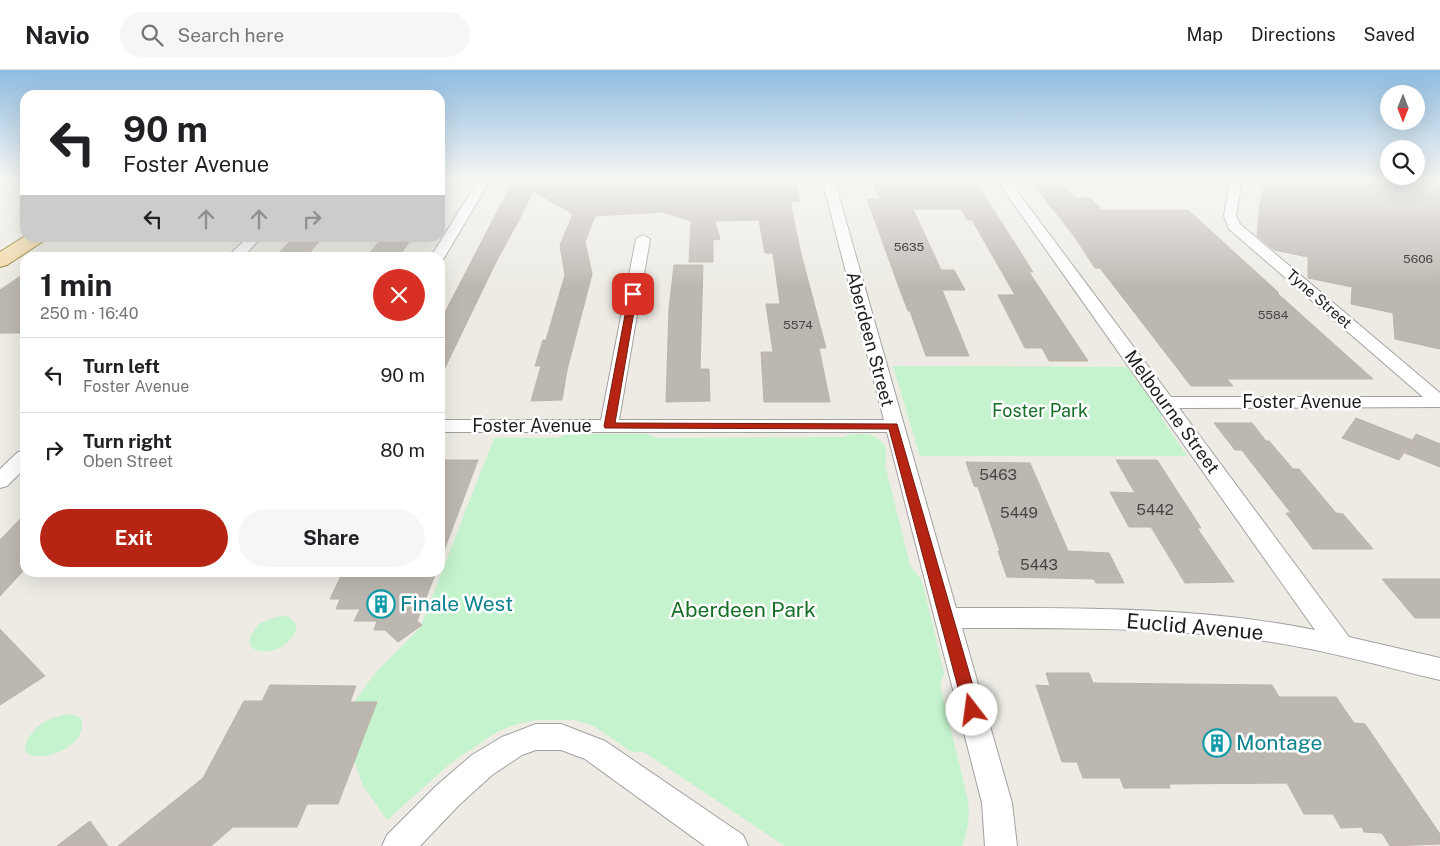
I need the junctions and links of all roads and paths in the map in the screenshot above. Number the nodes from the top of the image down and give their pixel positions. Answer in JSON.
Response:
{"nodes":[{"id":1,"x":463,"y":215,"type":"edge"},
{"id":2,"x":838,"y":215,"type":"edge"},
{"id":3,"x":1028,"y":215,"type":"edge"},
{"id":4,"x":1230,"y":215,"type":"edge"},
{"id":5,"x":643,"y":239,"type":"dead end"},
{"id":6,"x":29,"y":242,"type":"edge"},
{"id":7,"x":250,"y":242,"type":"edge"},
{"id":8,"x":239,"y":252,"type":"edge"},
{"id":9,"x":442,"y":252,"type":"edge"},
{"id":10,"x":0,"y":261,"type":"edge"},
{"id":11,"x":1440,"y":402,"type":"edge"},
{"id":12,"x":1165,"y":403,"type":"junction"},
{"id":13,"x":445,"y":426,"type":"edge"},
{"id":14,"x":609,"y":426,"type":"junction"},
{"id":15,"x":893,"y":426,"type":"junction"},
{"id":16,"x":20,"y":462,"type":"edge"},
{"id":17,"x":0,"y":481,"type":"edge"},
{"id":18,"x":947,"y":618,"type":"junction"},
{"id":19,"x":1341,"y":646,"type":"junction"},
{"id":20,"x":1440,"y":669,"type":"edge"},
{"id":21,"x":398,"y":846,"type":"edge"},
{"id":22,"x":732,"y":846,"type":"edge"},
{"id":23,"x":1000,"y":846,"type":"edge"}],
"edges":[{"from":1,"to":9,"type":"street"},
{"from":2,"to":15,"type":"street","name":"Aberdeen Street"},
{"from":3,"to":12,"type":"street","name":"Melbourne Street"},
{"from":4,"to":11,"type":"street","name":"Tyne Street"},
{"from":5,"to":14,"type":"street"},
{"from":6,"to":10,"type":"main road"},
{"from":7,"to":8,"type":"street"},
{"from":11,"to":12,"type":"street","name":"Foster Avenue"},
{"from":12,"to":19,"type":"street","name":"Melbourne Street"},
{"from":13,"to":14,"type":"street","name":"Foster Avenue"},
{"from":14,"to":15,"type":"street","name":"Foster Avenue"},
{"from":15,"to":18,"type":"street","name":"Aberdeen Street"},
{"from":16,"to":17,"type":"street"},
{"from":18,"to":19,"type":"street","name":"Euclid Avenue"},
{"from":18,"to":23,"type":"street","name":"Aberdeen Street"},
{"from":19,"to":20,"type":"street","name":"Euclid Avenue"},
{"from":21,"to":22,"type":"street"}]}
